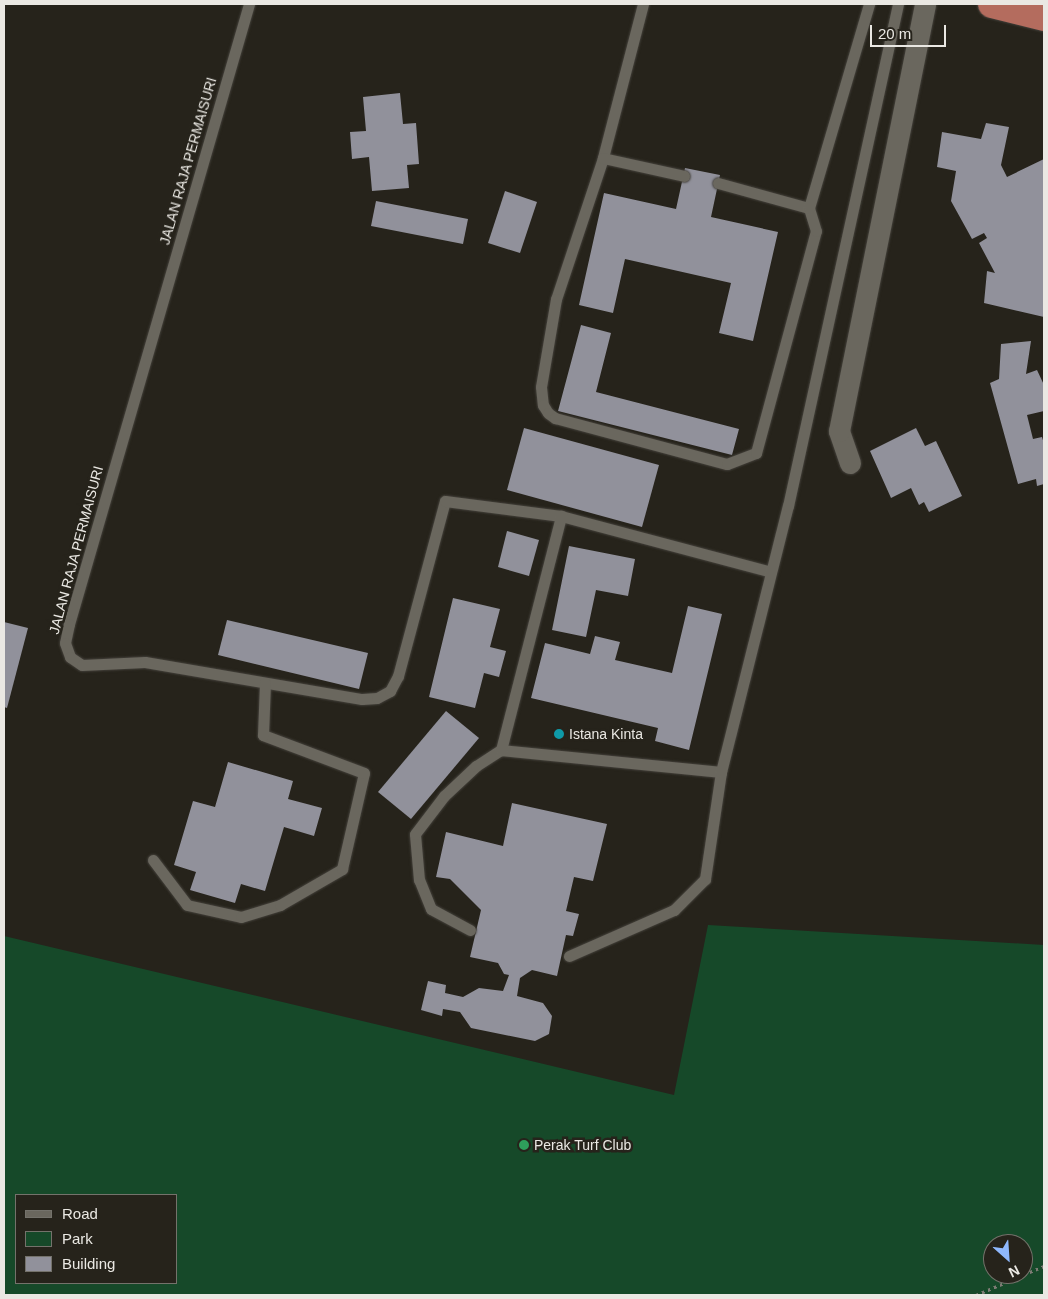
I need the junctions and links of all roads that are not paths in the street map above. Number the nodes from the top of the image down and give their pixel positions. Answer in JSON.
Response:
{"nodes":[{"id":1,"x":248,"y":4,"type":"edge"},
{"id":2,"x":643,"y":4,"type":"edge"},
{"id":3,"x":869,"y":4,"type":"edge"},
{"id":4,"x":898,"y":4,"type":"edge"},
{"id":5,"x":925,"y":4,"type":"edge"},
{"id":6,"x":992,"y":4,"type":"edge"},
{"id":7,"x":1044,"y":17,"type":"edge"},
{"id":8,"x":602,"y":158,"type":"junction"},
{"id":9,"x":684,"y":176,"type":"dead end"},
{"id":10,"x":718,"y":183,"type":"dead end"},
{"id":11,"x":809,"y":208,"type":"junction"},
{"id":12,"x":850,"y":463,"type":"dead end"},
{"id":13,"x":561,"y":516,"type":"junction"},
{"id":14,"x":771,"y":572,"type":"junction"},
{"id":15,"x":265,"y":683,"type":"junction"},
{"id":16,"x":501,"y":750,"type":"junction"},
{"id":17,"x":721,"y":772,"type":"junction"},
{"id":18,"x":153,"y":860,"type":"dead end"},
{"id":19,"x":470,"y":930,"type":"dead end"},
{"id":20,"x":569,"y":956,"type":"dead end"}],
"edges":[{"from":1,"to":15,"type":"lane","name":"JALAN RAJA PERMAISURI"},
{"from":2,"to":8,"type":"lane"},
{"from":3,"to":11,"type":"lane"},
{"from":4,"to":14,"type":"lane"},
{"from":5,"to":12,"type":"street"},
{"from":6,"to":7,"type":"highway"},
{"from":8,"to":9,"type":"lane"},
{"from":8,"to":11,"type":"lane"},
{"from":10,"to":11,"type":"lane"},
{"from":13,"to":14,"type":"lane"},
{"from":13,"to":15,"type":"lane","name":"JALAN RAJA PERMAISURI"},
{"from":13,"to":16,"type":"lane"},
{"from":14,"to":17,"type":"lane"},
{"from":15,"to":18,"type":"lane"},
{"from":16,"to":17,"type":"lane"},
{"from":16,"to":19,"type":"lane"},
{"from":17,"to":20,"type":"lane"}]}
